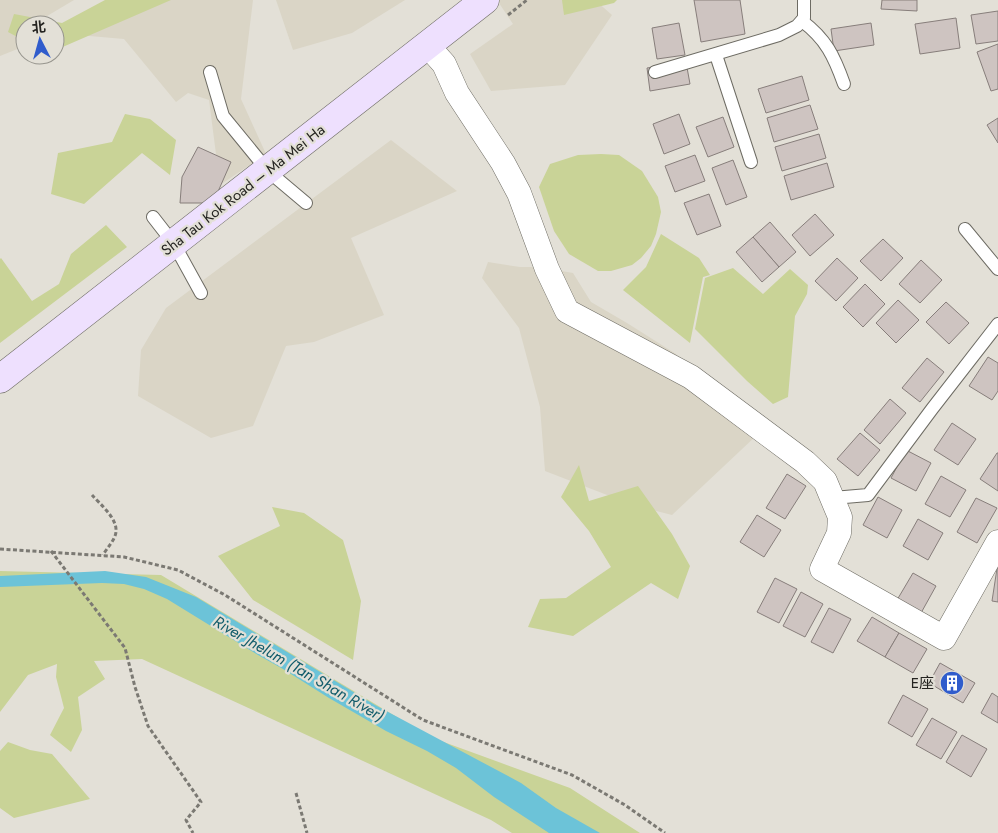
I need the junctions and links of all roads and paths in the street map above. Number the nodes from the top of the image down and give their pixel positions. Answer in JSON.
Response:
{"nodes":[{"id":1,"x":485,"y":0,"type":"edge"},
{"id":2,"x":804,"y":0,"type":"edge"},
{"id":3,"x":802,"y":21,"type":"junction"},
{"id":4,"x":427,"y":45,"type":"junction"},
{"id":5,"x":716,"y":54,"type":"junction"},
{"id":6,"x":210,"y":72,"type":"dead end"},
{"id":7,"x":655,"y":72,"type":"dead end"},
{"id":8,"x":844,"y":84,"type":"dead end"},
{"id":9,"x":751,"y":162,"type":"dead end"},
{"id":10,"x":268,"y":171,"type":"junction"},
{"id":11,"x":306,"y":203,"type":"dead end"},
{"id":12,"x":153,"y":217,"type":"dead end"},
{"id":13,"x":965,"y":229,"type":"dead end"},
{"id":14,"x":174,"y":244,"type":"junction"},
{"id":15,"x":998,"y":269,"type":"edge"},
{"id":16,"x":201,"y":293,"type":"dead end"},
{"id":17,"x":998,"y":324,"type":"edge"},
{"id":18,"x":0,"y":379,"type":"edge"},
{"id":19,"x":92,"y":495,"type":"dead end"},
{"id":20,"x":833,"y":498,"type":"junction"},
{"id":21,"x":998,"y":542,"type":"edge"},
{"id":22,"x":0,"y":548,"type":"edge"},
{"id":23,"x":50,"y":551,"type":"junction"},
{"id":24,"x":103,"y":555,"type":"junction"},
{"id":25,"x":296,"y":793,"type":"dead end"},
{"id":26,"x":193,"y":833,"type":"edge"},
{"id":27,"x":307,"y":833,"type":"edge"},
{"id":28,"x":665,"y":833,"type":"edge"}],
"edges":[{"from":1,"to":4,"type":"main road","name":"Sha Tau Kok Road – Ma Mei Ha"},
{"from":2,"to":3,"type":"lane"},
{"from":3,"to":5,"type":"lane"},
{"from":3,"to":8,"type":"lane"},
{"from":4,"to":10,"type":"main road","name":"Sha Tau Kok Road – Ma Mei Ha"},
{"from":4,"to":20,"type":"street"},
{"from":5,"to":7,"type":"lane"},
{"from":5,"to":9,"type":"lane"},
{"from":6,"to":10,"type":"lane"},
{"from":10,"to":11,"type":"lane"},
{"from":10,"to":14,"type":"main road","name":"Sha Tau Kok Road – Ma Mei Ha"},
{"from":12,"to":14,"type":"lane"},
{"from":13,"to":15,"type":"lane"},
{"from":14,"to":16,"type":"lane"},
{"from":14,"to":18,"type":"main road","name":"Sha Tau Kok Road – Ma Mei Ha"},
{"from":17,"to":20,"type":"lane"},
{"from":19,"to":24,"type":"path"},
{"from":20,"to":21,"type":"street"},
{"from":22,"to":23,"type":"path"},
{"from":23,"to":24,"type":"path"},
{"from":23,"to":26,"type":"path"},
{"from":24,"to":28,"type":"path"},
{"from":25,"to":27,"type":"path"}]}
